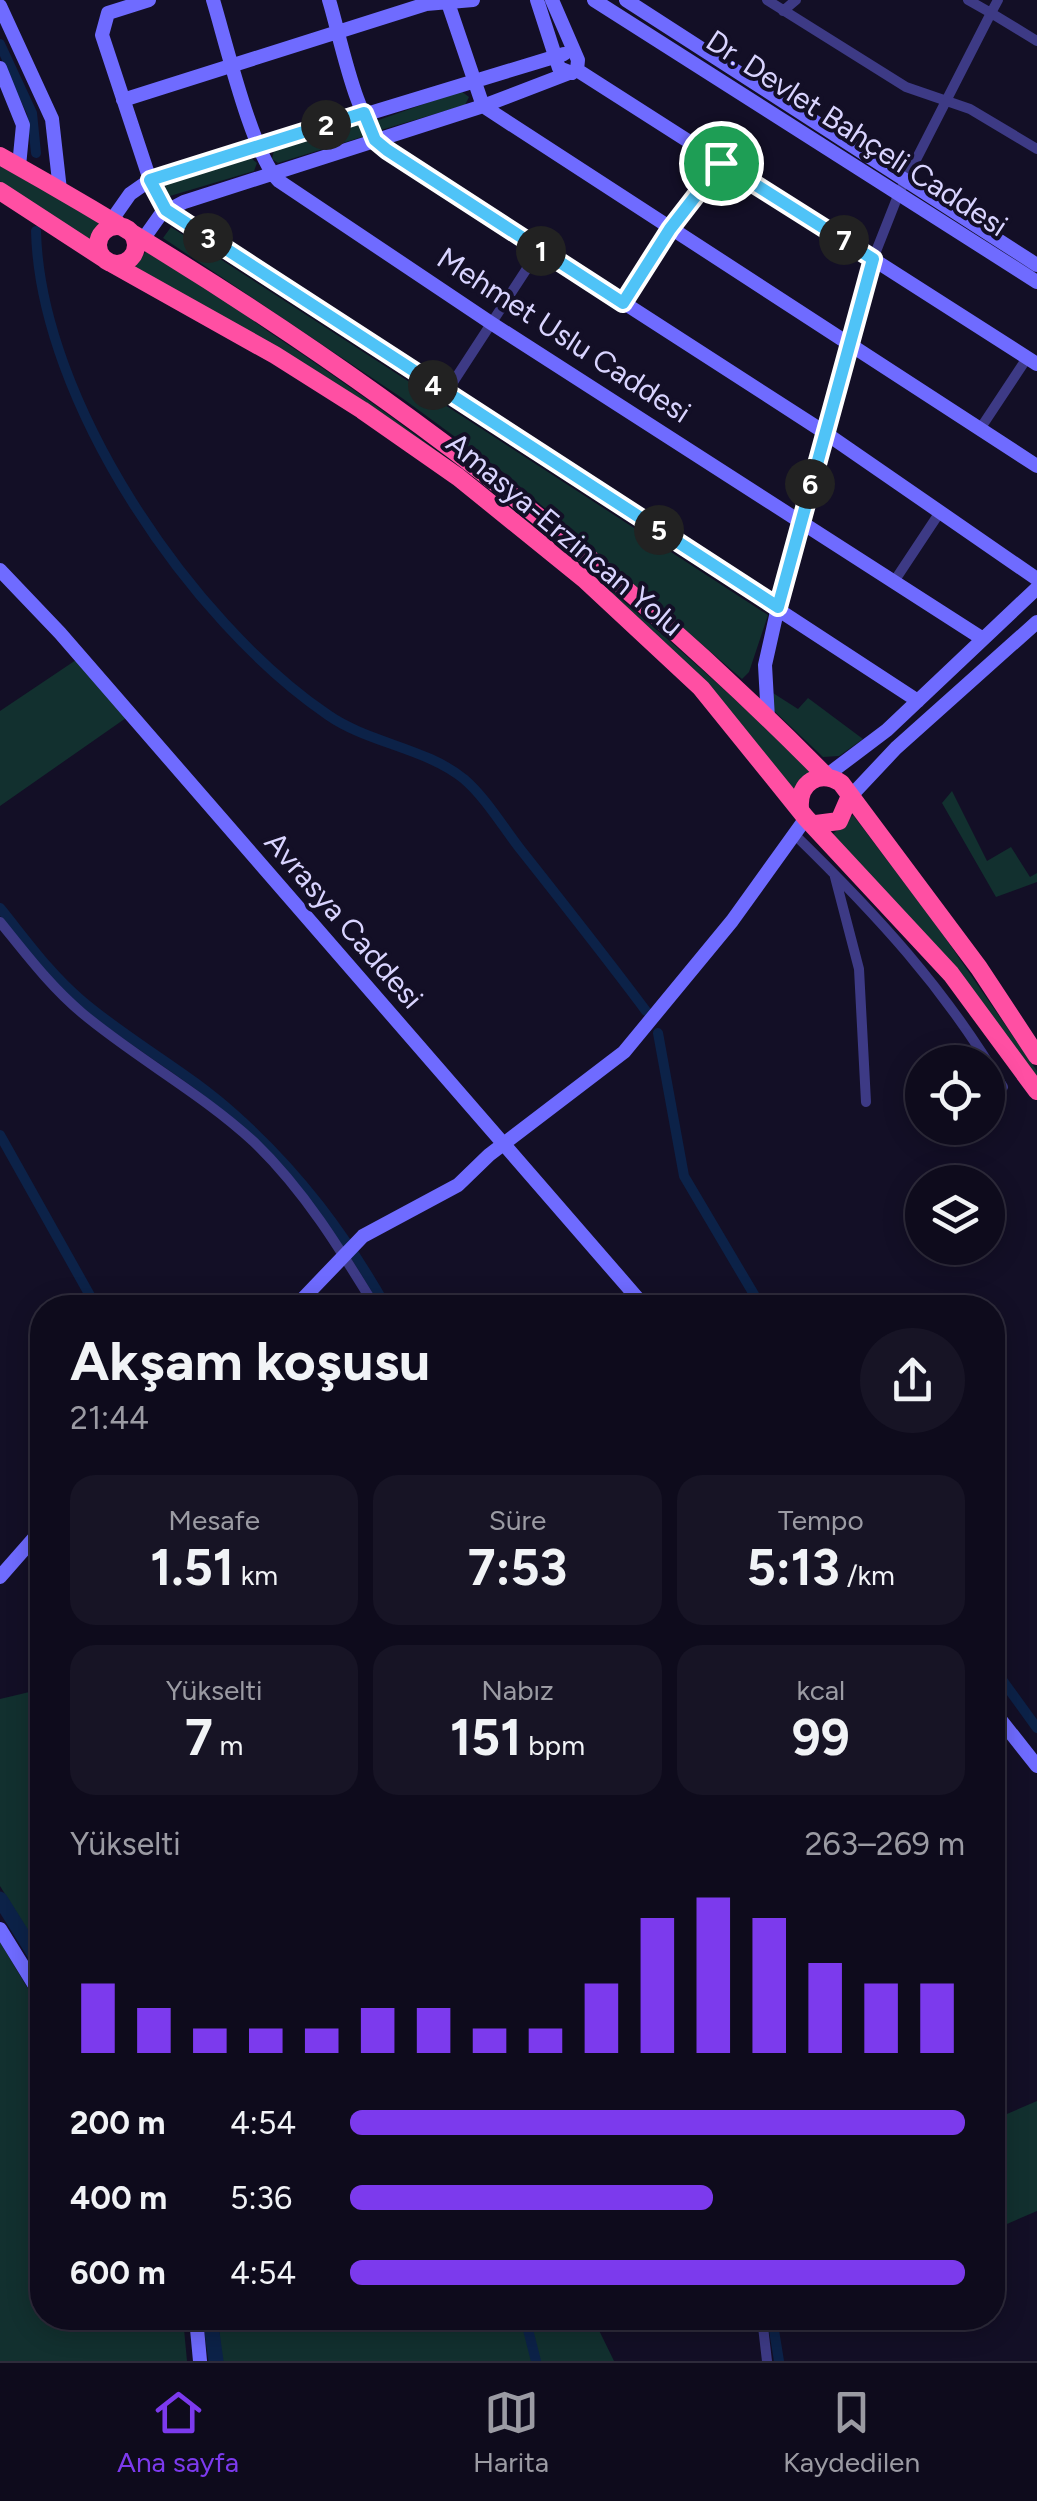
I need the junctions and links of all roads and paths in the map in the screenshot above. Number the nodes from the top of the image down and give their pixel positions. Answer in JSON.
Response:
{"nodes":[{"id":1,"x":149,"y":0,"type":"edge"},
{"id":2,"x":212,"y":0,"type":"edge"},
{"id":3,"x":329,"y":0,"type":"edge"},
{"id":4,"x":473,"y":0,"type":"edge"},
{"id":5,"x":537,"y":0,"type":"edge"},
{"id":6,"x":552,"y":0,"type":"edge"},
{"id":7,"x":594,"y":0,"type":"edge"},
{"id":8,"x":626,"y":0,"type":"edge"},
{"id":9,"x":767,"y":0,"type":"edge"},
{"id":10,"x":796,"y":0,"type":"edge"},
{"id":11,"x":968,"y":0,"type":"edge"},
{"id":12,"x":998,"y":0,"type":"edge"},
{"id":13,"x":448,"y":2,"type":"edge"},
{"id":14,"x":0,"y":6,"type":"edge"},
{"id":15,"x":783,"y":10,"type":"junction"},
{"id":16,"x":991,"y":13,"type":"junction"},
{"id":17,"x":338,"y":31,"type":"junction"},
{"id":18,"x":1037,"y":40,"type":"edge"},
{"id":19,"x":567,"y":62,"type":"junction"},
{"id":20,"x":233,"y":64,"type":"junction"},
{"id":21,"x":0,"y":68,"type":"edge"},
{"id":22,"x":473,"y":81,"type":"junction"},
{"id":23,"x":123,"y":100,"type":"junction"},
{"id":24,"x":946,"y":102,"type":"junction"},
{"id":25,"x":484,"y":106,"type":"junction"},
{"id":26,"x":364,"y":113,"type":"junction"},
{"id":27,"x":375,"y":140,"type":"junction"},
{"id":28,"x":259,"y":146,"type":"junction"},
{"id":29,"x":1037,"y":148,"type":"edge"},
{"id":30,"x":0,"y":156,"type":"edge"},
{"id":31,"x":721,"y":163,"type":"junction"},
{"id":32,"x":18,"y":166,"type":"junction"},
{"id":33,"x":270,"y":173,"type":"junction"},
{"id":34,"x":150,"y":180,"type":"junction"},
{"id":35,"x":903,"y":186,"type":"junction"},
{"id":36,"x":60,"y":190,"type":"junction"},
{"id":37,"x":0,"y":191,"type":"edge"},
{"id":38,"x":166,"y":210,"type":"junction"},
{"id":39,"x":670,"y":229,"type":"junction"},
{"id":40,"x":124,"y":234,"type":"junction"},
{"id":41,"x":539,"y":250,"type":"junction"},
{"id":42,"x":873,"y":259,"type":"junction"},
{"id":43,"x":109,"y":262,"type":"junction"},
{"id":44,"x":1037,"y":264,"type":"edge"},
{"id":45,"x":1037,"y":282,"type":"edge"},
{"id":46,"x":623,"y":303,"type":"junction"},
{"id":47,"x":491,"y":323,"type":"junction"},
{"id":48,"x":849,"y":343,"type":"junction"},
{"id":49,"x":1032,"y":361,"type":"edge"},
{"id":50,"x":446,"y":393,"type":"junction"},
{"id":51,"x":980,"y":428,"type":"junction"},
{"id":52,"x":824,"y":432,"type":"junction"},
{"id":53,"x":1037,"y":466,"type":"edge"},
{"id":54,"x":940,"y":512,"type":"junction"},
{"id":55,"x":800,"y":518,"type":"junction"},
{"id":56,"x":0,"y":570,"type":"edge"},
{"id":57,"x":1037,"y":579,"type":"edge"},
{"id":58,"x":895,"y":580,"type":"junction"},
{"id":59,"x":1034,"y":594,"type":"edge"},
{"id":60,"x":778,"y":607,"type":"junction"},
{"id":61,"x":1037,"y":622,"type":"edge"},
{"id":62,"x":983,"y":638,"type":"junction"},
{"id":63,"x":765,"y":665,"type":"junction"},
{"id":64,"x":741,"y":694,"type":"junction"},
{"id":65,"x":918,"y":700,"type":"junction"},
{"id":66,"x":768,"y":718,"type":"junction"},
{"id":67,"x":826,"y":776,"type":"junction"},
{"id":68,"x":848,"y":798,"type":"junction"},
{"id":69,"x":807,"y":817,"type":"junction"},
{"id":70,"x":794,"y":834,"type":"junction"},
{"id":71,"x":831,"y":870,"type":"junction"},
{"id":72,"x":0,"y":922,"type":"edge"},
{"id":73,"x":977,"y":1045,"type":"edge"},
{"id":74,"x":1037,"y":1056,"type":"edge"},
{"id":75,"x":1037,"y":1091,"type":"edge"},
{"id":76,"x":866,"y":1102,"type":"dead end"},
{"id":77,"x":503,"y":1144,"type":"junction"},
{"id":78,"x":344,"y":1254,"type":"junction"},
{"id":79,"x":306,"y":1295,"type":"edge"},
{"id":80,"x":368,"y":1295,"type":"edge"},
{"id":81,"x":635,"y":1295,"type":"edge"},
{"id":82,"x":30,"y":1543,"type":"edge"},
{"id":83,"x":0,"y":1577,"type":"edge"},
{"id":84,"x":1005,"y":1725,"type":"edge"},
{"id":85,"x":1037,"y":1766,"type":"edge"},
{"id":86,"x":0,"y":1929,"type":"edge"},
{"id":87,"x":30,"y":1978,"type":"edge"},
{"id":88,"x":197,"y":2330,"type":"edge"},
{"id":89,"x":763,"y":2330,"type":"edge"},
{"id":90,"x":200,"y":2361,"type":"edge"},
{"id":91,"x":767,"y":2361,"type":"edge"}],
"edges":[{"from":1,"to":23,"type":"street"},
{"from":2,"to":20,"type":"street"},
{"from":3,"to":17,"type":"street"},
{"from":4,"to":13,"type":"street"},
{"from":5,"to":19,"type":"street"},
{"from":6,"to":19,"type":"street"},
{"from":7,"to":35,"type":"street","name":"Dr. Devlet Bahçeli Caddesi"},
{"from":8,"to":35,"type":"street","name":"Dr. Devlet Bahçeli Caddesi"},
{"from":9,"to":15,"type":"street"},
{"from":10,"to":15,"type":"street"},
{"from":11,"to":16,"type":"street"},
{"from":12,"to":16,"type":"street"},
{"from":13,"to":17,"type":"street"},
{"from":13,"to":22,"type":"street"},
{"from":14,"to":36,"type":"street"},
{"from":15,"to":24,"type":"street"},
{"from":16,"to":18,"type":"street"},
{"from":16,"to":24,"type":"street"},
{"from":17,"to":20,"type":"street"},
{"from":17,"to":26,"type":"street"},
{"from":19,"to":22,"type":"street"},
{"from":19,"to":25,"type":"street"},
{"from":19,"to":31,"type":"street"},
{"from":20,"to":23,"type":"street"},
{"from":20,"to":28,"type":"street"},
{"from":21,"to":32,"type":"street"},
{"from":22,"to":25,"type":"street"},
{"from":22,"to":26,"type":"street"},
{"from":23,"to":34,"type":"street"},
{"from":24,"to":29,"type":"street"},
{"from":24,"to":35,"type":"street"},
{"from":25,"to":27,"type":"street"},
{"from":25,"to":39,"type":"street"},
{"from":26,"to":27,"type":"street"},
{"from":26,"to":28,"type":"street"},
{"from":27,"to":33,"type":"street"},
{"from":27,"to":41,"type":"street"},
{"from":28,"to":33,"type":"street"},
{"from":28,"to":34,"type":"street"},
{"from":30,"to":32,"type":"highway","name":"Amasya-Erzincan Yolu"},
{"from":31,"to":39,"type":"street"},
{"from":31,"to":42,"type":"street"},
{"from":32,"to":36,"type":"highway","name":"Amasya-Erzincan Yolu"},
{"from":33,"to":38,"type":"street"},
{"from":33,"to":47,"type":"street","name":"Mehmet Uslu Caddesi"},
{"from":34,"to":38,"type":"street"},
{"from":34,"to":40,"type":"street"},
{"from":35,"to":42,"type":"street"},
{"from":35,"to":44,"type":"street","name":"Dr. Devlet Bahçeli Caddesi"},
{"from":35,"to":45,"type":"street","name":"Dr. Devlet Bahçeli Caddesi"},
{"from":36,"to":40,"type":"highway","name":"Amasya-Erzincan Yolu"},
{"from":37,"to":43,"type":"highway","name":"Amasya-Erzincan Yolu"},
{"from":38,"to":40,"type":"street"},
{"from":38,"to":50,"type":"street"},
{"from":39,"to":46,"type":"street"},
{"from":39,"to":48,"type":"street"},
{"from":40,"to":43,"type":"highway"},
{"from":40,"to":43,"type":"highway"},
{"from":40,"to":64,"type":"highway","name":"Amasya-Erzincan Yolu"},
{"from":41,"to":46,"type":"street"},
{"from":41,"to":47,"type":"street"},
{"from":42,"to":48,"type":"street"},
{"from":42,"to":49,"type":"street"},
{"from":43,"to":69,"type":"highway","name":"Amasya-Erzincan Yolu"},
{"from":46,"to":52,"type":"street"},
{"from":47,"to":50,"type":"street"},
{"from":47,"to":55,"type":"street","name":"Mehmet Uslu Caddesi"},
{"from":48,"to":51,"type":"street"},
{"from":48,"to":52,"type":"street"},
{"from":49,"to":51,"type":"street"},
{"from":50,"to":60,"type":"street"},
{"from":51,"to":53,"type":"street"},
{"from":52,"to":54,"type":"street"},
{"from":52,"to":55,"type":"street"},
{"from":54,"to":57,"type":"street"},
{"from":54,"to":58,"type":"street"},
{"from":55,"to":58,"type":"street","name":"Mehmet Uslu Caddesi"},
{"from":55,"to":60,"type":"street"},
{"from":56,"to":77,"type":"street","name":"Avrasya Caddesi"},
{"from":58,"to":62,"type":"street","name":"Mehmet Uslu Caddesi"},
{"from":59,"to":62,"type":"street"},
{"from":60,"to":63,"type":"street"},
{"from":60,"to":65,"type":"street"},
{"from":61,"to":68,"type":"street"},
{"from":62,"to":65,"type":"street"},
{"from":63,"to":64,"type":"street"},
{"from":63,"to":66,"type":"street"},
{"from":64,"to":66,"type":"highway","name":"Amasya-Erzincan Yolu"},
{"from":65,"to":67,"type":"street"},
{"from":66,"to":67,"type":"highway","name":"Amasya-Erzincan Yolu"},
{"from":67,"to":68,"type":"highway"},
{"from":67,"to":69,"type":"highway"},
{"from":68,"to":69,"type":"highway"},
{"from":68,"to":74,"type":"highway"},
{"from":69,"to":70,"type":"street"},
{"from":69,"to":75,"type":"highway","name":"Amasya-Erzincan Yolu"},
{"from":70,"to":71,"type":"street"},
{"from":70,"to":77,"type":"street"},
{"from":71,"to":73,"type":"street"},
{"from":71,"to":76,"type":"street"},
{"from":72,"to":78,"type":"street"},
{"from":77,"to":78,"type":"street"},
{"from":77,"to":81,"type":"street","name":"Avrasya Caddesi"},
{"from":78,"to":79,"type":"street"},
{"from":78,"to":80,"type":"street"},
{"from":82,"to":83,"type":"street"},
{"from":84,"to":85,"type":"street"},
{"from":86,"to":87,"type":"street"},
{"from":88,"to":90,"type":"street"},
{"from":89,"to":91,"type":"street"}]}
